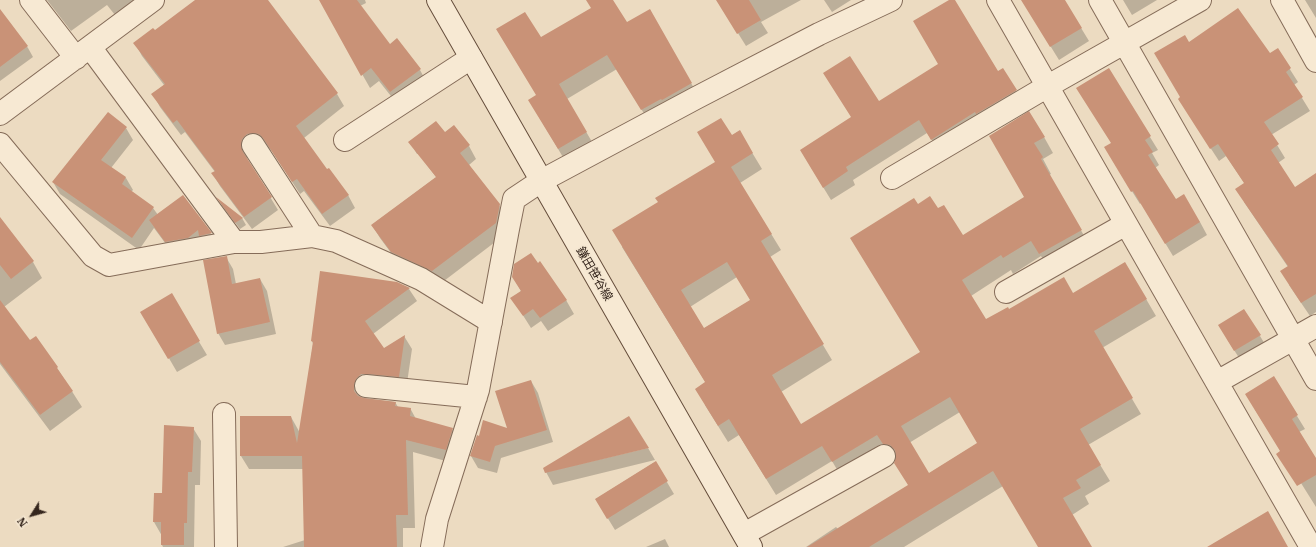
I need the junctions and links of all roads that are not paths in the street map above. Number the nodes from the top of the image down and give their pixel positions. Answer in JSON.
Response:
{"nodes":[{"id":1,"x":31,"y":0,"type":"edge"},
{"id":2,"x":153,"y":0,"type":"edge"},
{"id":3,"x":438,"y":0,"type":"edge"},
{"id":4,"x":891,"y":0,"type":"edge"},
{"id":5,"x":998,"y":0,"type":"edge"},
{"id":6,"x":1100,"y":0,"type":"edge"},
{"id":7,"x":1200,"y":0,"type":"edge"},
{"id":8,"x":1282,"y":0,"type":"edge"},
{"id":9,"x":1124,"y":43,"type":"junction"},
{"id":10,"x":83,"y":52,"type":"junction"},
{"id":11,"x":471,"y":58,"type":"junction"},
{"id":12,"x":1316,"y":60,"type":"edge"},
{"id":13,"x":1048,"y":86,"type":"junction"},
{"id":14,"x":0,"y":114,"type":"edge"},
{"id":15,"x":345,"y":140,"type":"dead end"},
{"id":16,"x":0,"y":144,"type":"edge"},
{"id":17,"x":253,"y":145,"type":"dead end"},
{"id":18,"x":892,"y":178,"type":"dead end"},
{"id":19,"x":541,"y":180,"type":"junction"},
{"id":20,"x":1126,"y":224,"type":"junction"},
{"id":21,"x":312,"y":236,"type":"junction"},
{"id":22,"x":234,"y":242,"type":"junction"},
{"id":23,"x":1006,"y":292,"type":"dead end"},
{"id":24,"x":491,"y":322,"type":"junction"},
{"id":25,"x":1316,"y":326,"type":"edge"},
{"id":26,"x":1293,"y":339,"type":"junction"},
{"id":27,"x":1316,"y":379,"type":"edge"},
{"id":28,"x":1217,"y":382,"type":"junction"},
{"id":29,"x":366,"y":386,"type":"dead end"},
{"id":30,"x":476,"y":397,"type":"junction"},
{"id":31,"x":224,"y":414,"type":"dead end"},
{"id":32,"x":884,"y":456,"type":"dead end"},
{"id":33,"x":747,"y":541,"type":"edge"},
{"id":34,"x":226,"y":547,"type":"edge"},
{"id":35,"x":432,"y":547,"type":"edge"},
{"id":36,"x":1311,"y":547,"type":"edge"}],
"edges":[{"from":1,"to":10,"type":"street"},
{"from":2,"to":10,"type":"street"},
{"from":3,"to":11,"type":"street","name":"鎌田笹谷線"},
{"from":4,"to":19,"type":"street"},
{"from":5,"to":13,"type":"street"},
{"from":6,"to":9,"type":"street"},
{"from":7,"to":9,"type":"street"},
{"from":8,"to":12,"type":"street"},
{"from":9,"to":13,"type":"street"},
{"from":9,"to":26,"type":"street"},
{"from":10,"to":14,"type":"street"},
{"from":10,"to":22,"type":"street"},
{"from":11,"to":15,"type":"street"},
{"from":11,"to":19,"type":"street","name":"鎌田笹谷線"},
{"from":13,"to":18,"type":"street"},
{"from":13,"to":20,"type":"street"},
{"from":16,"to":22,"type":"street"},
{"from":17,"to":21,"type":"street"},
{"from":19,"to":24,"type":"street"},
{"from":19,"to":33,"type":"street","name":"鎌田笹谷線"},
{"from":20,"to":23,"type":"street"},
{"from":20,"to":28,"type":"street"},
{"from":21,"to":22,"type":"street"},
{"from":21,"to":24,"type":"street"},
{"from":24,"to":30,"type":"street"},
{"from":25,"to":26,"type":"street"},
{"from":26,"to":27,"type":"street"},
{"from":26,"to":28,"type":"street"},
{"from":28,"to":36,"type":"street"},
{"from":29,"to":30,"type":"street"},
{"from":30,"to":35,"type":"street"},
{"from":31,"to":34,"type":"street"},
{"from":32,"to":33,"type":"street"}]}
